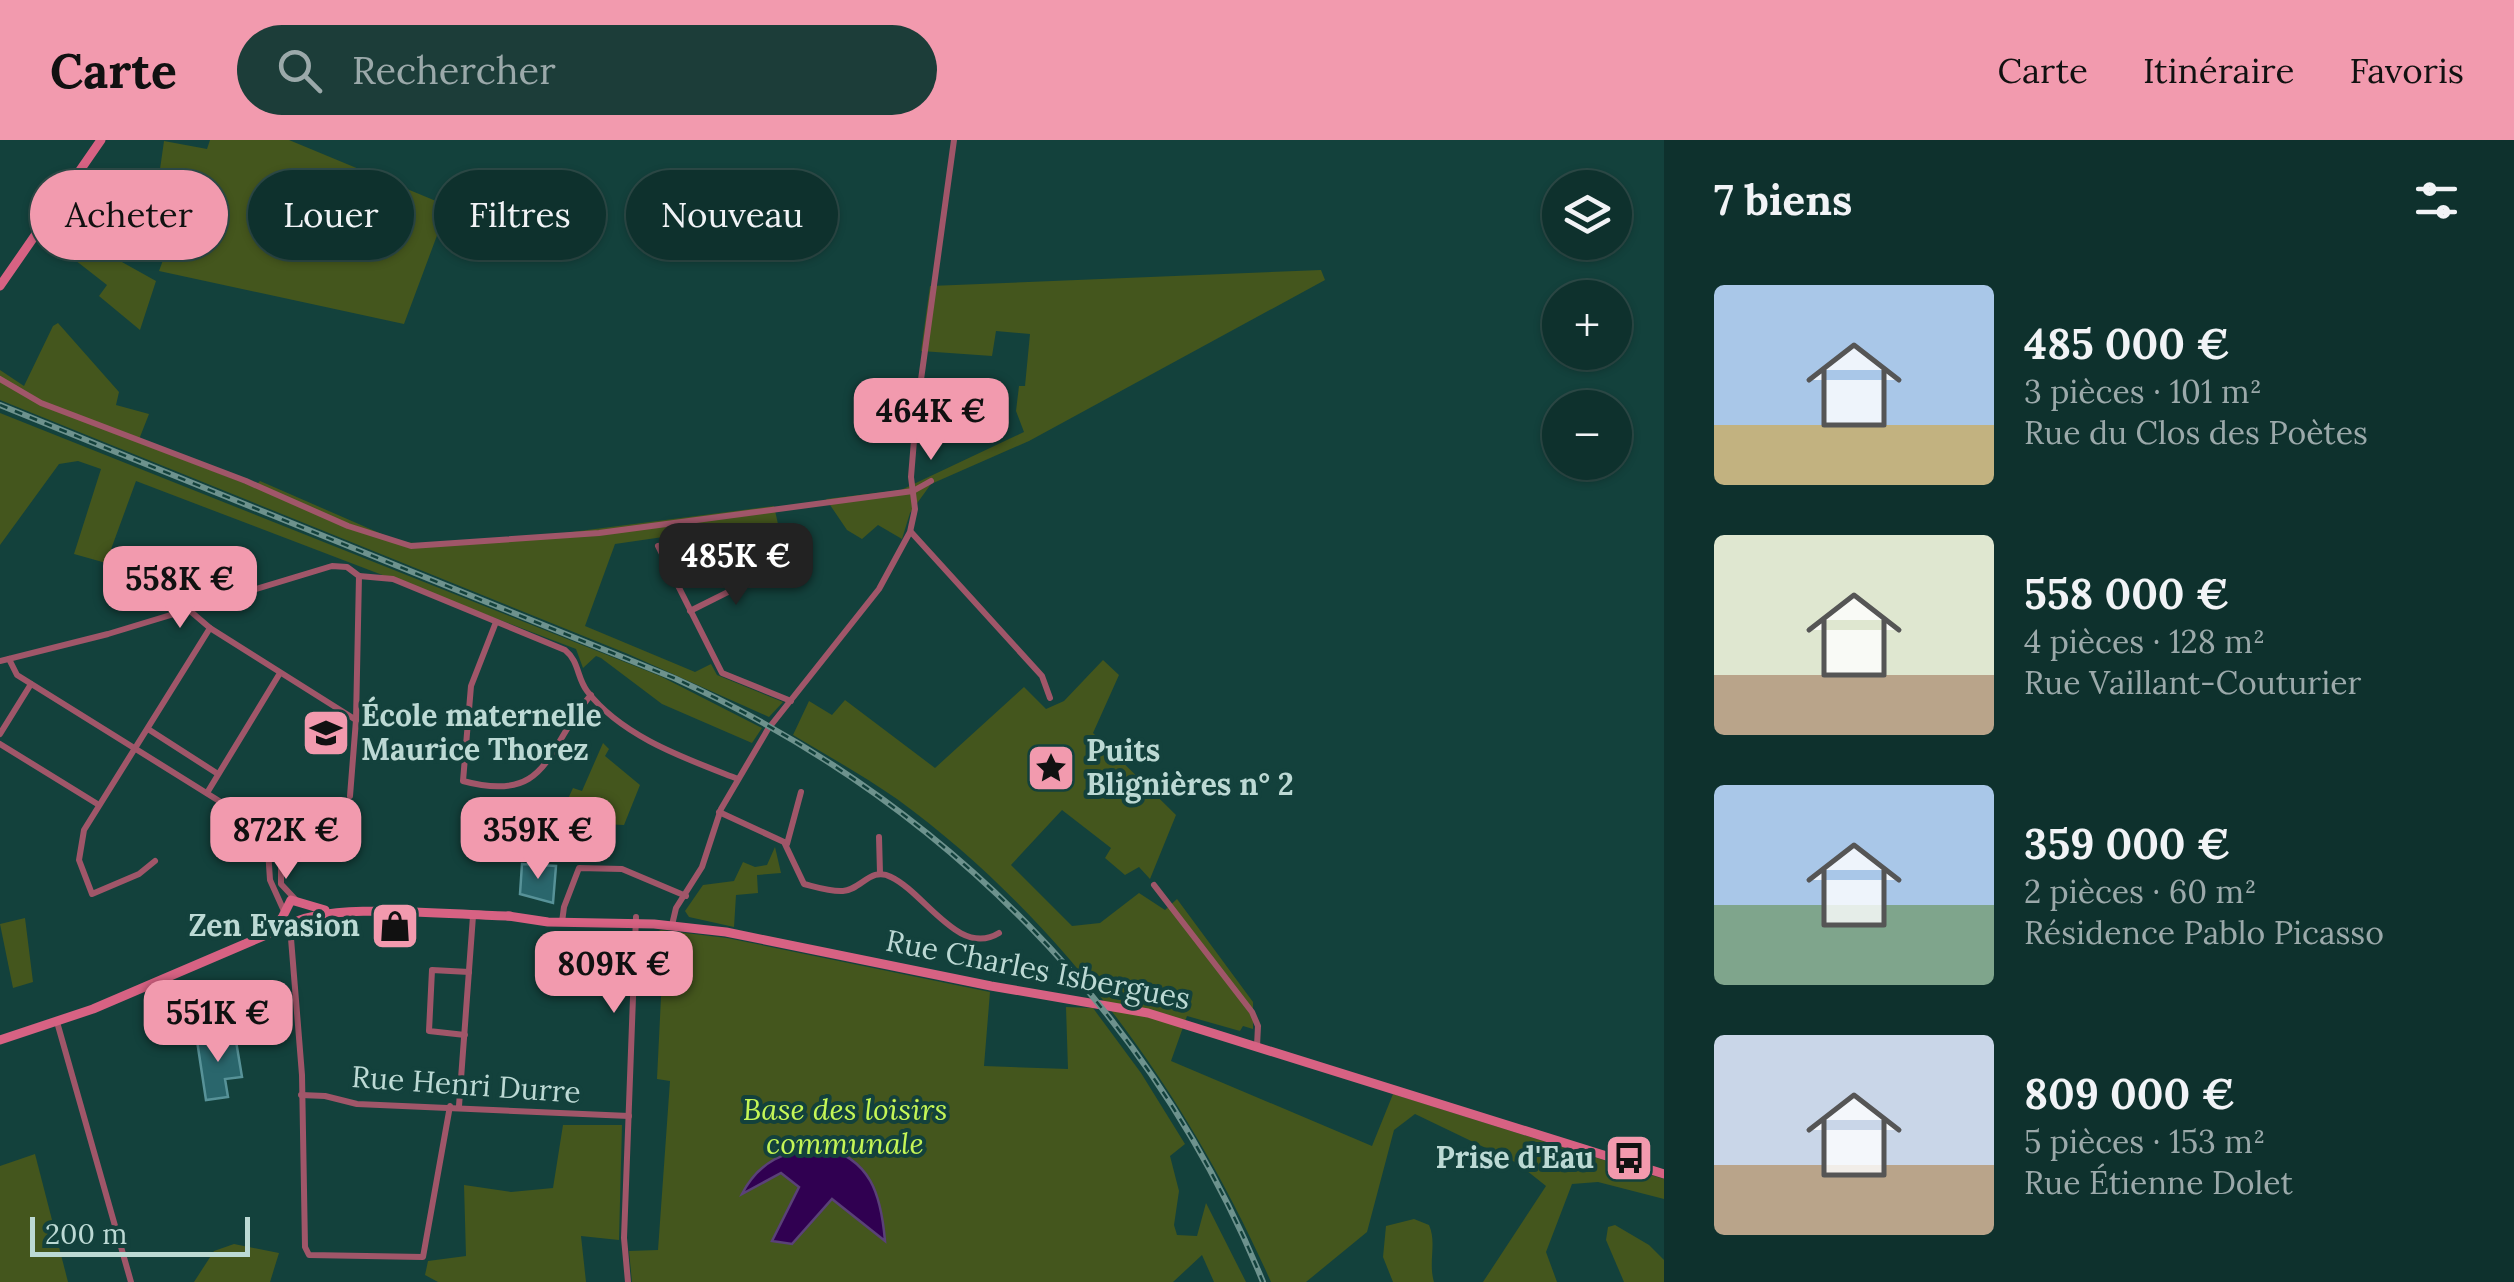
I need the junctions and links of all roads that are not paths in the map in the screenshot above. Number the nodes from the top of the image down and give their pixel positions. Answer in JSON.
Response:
{"nodes":[{"id":1,"x":102,"y":140,"type":"edge"},
{"id":2,"x":954,"y":140,"type":"edge"},
{"id":3,"x":90,"y":156,"type":"junction"},
{"id":4,"x":0,"y":277,"type":"edge"},
{"id":5,"x":0,"y":286,"type":"edge"},
{"id":6,"x":0,"y":379,"type":"edge"},
{"id":7,"x":931,"y":481,"type":"dead end"},
{"id":8,"x":914,"y":491,"type":"junction"},
{"id":9,"x":910,"y":532,"type":"junction"},
{"id":10,"x":658,"y":546,"type":"dead end"},
{"id":11,"x":766,"y":573,"type":"dead end"},
{"id":12,"x":359,"y":576,"type":"junction"},
{"id":13,"x":189,"y":610,"type":"junction"},
{"id":14,"x":690,"y":611,"type":"junction"},
{"id":15,"x":496,"y":622,"type":"junction"},
{"id":16,"x":210,"y":628,"type":"junction"},
{"id":17,"x":4,"y":660,"type":"edge"},
{"id":18,"x":280,"y":672,"type":"junction"},
{"id":19,"x":31,"y":684,"type":"junction"},
{"id":20,"x":591,"y":695,"type":"junction"},
{"id":21,"x":1050,"y":698,"type":"dead end"},
{"id":22,"x":791,"y":701,"type":"junction"},
{"id":23,"x":356,"y":720,"type":"junction"},
{"id":24,"x":148,"y":729,"type":"junction"},
{"id":25,"x":0,"y":734,"type":"edge"},
{"id":26,"x":0,"y":744,"type":"edge"},
{"id":27,"x":136,"y":748,"type":"junction"},
{"id":28,"x":218,"y":774,"type":"junction"},
{"id":29,"x":738,"y":780,"type":"junction"},
{"id":30,"x":801,"y":792,"type":"dead end"},
{"id":31,"x":206,"y":793,"type":"junction"},
{"id":32,"x":350,"y":796,"type":"dead end"},
{"id":33,"x":98,"y":805,"type":"junction"},
{"id":34,"x":719,"y":812,"type":"junction"},
{"id":35,"x":264,"y":829,"type":"junction"},
{"id":36,"x":878,"y":838,"type":"dead end"},
{"id":37,"x":787,"y":844,"type":"junction"},
{"id":38,"x":155,"y":861,"type":"dead end"},
{"id":39,"x":880,"y":873,"type":"junction"},
{"id":40,"x":1154,"y":885,"type":"dead end"},
{"id":41,"x":686,"y":896,"type":"junction"},
{"id":42,"x":299,"y":901,"type":"junction"},
{"id":43,"x":339,"y":912,"type":"junction"},
{"id":44,"x":473,"y":916,"type":"junction"},
{"id":45,"x":562,"y":919,"type":"junction"},
{"id":46,"x":288,"y":920,"type":"junction"},
{"id":47,"x":636,"y":920,"type":"junction"},
{"id":48,"x":672,"y":922,"type":"junction"},
{"id":49,"x":999,"y":933,"type":"dead end"},
{"id":50,"x":432,"y":956,"type":"dead end"},
{"id":51,"x":432,"y":970,"type":"junction"},
{"id":52,"x":469,"y":972,"type":"junction"},
{"id":53,"x":58,"y":1022,"type":"junction"},
{"id":54,"x":465,"y":1035,"type":"junction"},
{"id":55,"x":0,"y":1040,"type":"edge"},
{"id":56,"x":1257,"y":1046,"type":"junction"},
{"id":57,"x":301,"y":1095,"type":"junction"},
{"id":58,"x":455,"y":1106,"type":"junction"},
{"id":59,"x":629,"y":1116,"type":"junction"},
{"id":60,"x":1664,"y":1174,"type":"edge"},
{"id":61,"x":131,"y":1282,"type":"edge"},
{"id":62,"x":628,"y":1282,"type":"edge"}],
"edges":[{"from":1,"to":3,"type":"main road"},
{"from":2,"to":8,"type":"street"},
{"from":3,"to":4,"type":"main road"},
{"from":3,"to":5,"type":"main road"},
{"from":6,"to":8,"type":"street"},
{"from":7,"to":8,"type":"street"},
{"from":8,"to":9,"type":"street"},
{"from":9,"to":21,"type":"street"},
{"from":9,"to":22,"type":"street"},
{"from":10,"to":14,"type":"street"},
{"from":11,"to":14,"type":"street"},
{"from":12,"to":13,"type":"street"},
{"from":12,"to":15,"type":"street"},
{"from":12,"to":23,"type":"street"},
{"from":13,"to":16,"type":"street"},
{"from":13,"to":17,"type":"street"},
{"from":14,"to":22,"type":"street"},
{"from":15,"to":20,"type":"street"},
{"from":15,"to":20,"type":"street"},
{"from":16,"to":18,"type":"street"},
{"from":16,"to":24,"type":"street"},
{"from":17,"to":19,"type":"street"},
{"from":18,"to":23,"type":"street"},
{"from":18,"to":28,"type":"street"},
{"from":19,"to":25,"type":"street"},
{"from":19,"to":27,"type":"street"},
{"from":20,"to":29,"type":"street"},
{"from":22,"to":29,"type":"street"},
{"from":23,"to":32,"type":"street"},
{"from":24,"to":27,"type":"street"},
{"from":24,"to":28,"type":"street"},
{"from":26,"to":33,"type":"street"},
{"from":27,"to":31,"type":"street"},
{"from":27,"to":33,"type":"street"},
{"from":28,"to":31,"type":"street"},
{"from":29,"to":34,"type":"street"},
{"from":30,"to":37,"type":"street"},
{"from":31,"to":35,"type":"street"},
{"from":33,"to":38,"type":"street"},
{"from":34,"to":37,"type":"street"},
{"from":34,"to":41,"type":"street"},
{"from":35,"to":42,"type":"street"},
{"from":35,"to":46,"type":"street"},
{"from":36,"to":39,"type":"street"},
{"from":37,"to":39,"type":"street"},
{"from":39,"to":49,"type":"street"},
{"from":40,"to":56,"type":"street"},
{"from":41,"to":45,"type":"street"},
{"from":41,"to":48,"type":"street"},
{"from":42,"to":43,"type":"main road","name":"Rue Charles Isbergues"},
{"from":42,"to":46,"type":"main road"},
{"from":42,"to":46,"type":"main road"},
{"from":43,"to":44,"type":"main road","name":"Rue Charles Isbergues"},
{"from":43,"to":46,"type":"main road","name":"Rue Charles Isbergues"},
{"from":44,"to":45,"type":"main road","name":"Rue Charles Isbergues"},
{"from":44,"to":52,"type":"street"},
{"from":45,"to":47,"type":"main road","name":"Rue Charles Isbergues"},
{"from":46,"to":53,"type":"main road","name":"Rue Charles Isbergues"},
{"from":46,"to":57,"type":"street"},
{"from":47,"to":48,"type":"main road","name":"Rue Charles Isbergues"},
{"from":47,"to":59,"type":"street"},
{"from":48,"to":56,"type":"main road","name":"Rue Charles Isbergues"},
{"from":50,"to":51,"type":"street"},
{"from":51,"to":52,"type":"street"},
{"from":51,"to":54,"type":"street"},
{"from":52,"to":54,"type":"street"},
{"from":53,"to":55,"type":"main road","name":"Rue Charles Isbergues"},
{"from":53,"to":61,"type":"street"},
{"from":54,"to":58,"type":"street"},
{"from":56,"to":60,"type":"main road","name":"Rue Charles Isbergues"},
{"from":57,"to":58,"type":"street","name":"Rue Henri Durre"},
{"from":57,"to":58,"type":"street"},
{"from":58,"to":59,"type":"street","name":"Rue Henri Durre"},
{"from":59,"to":62,"type":"street"}]}
